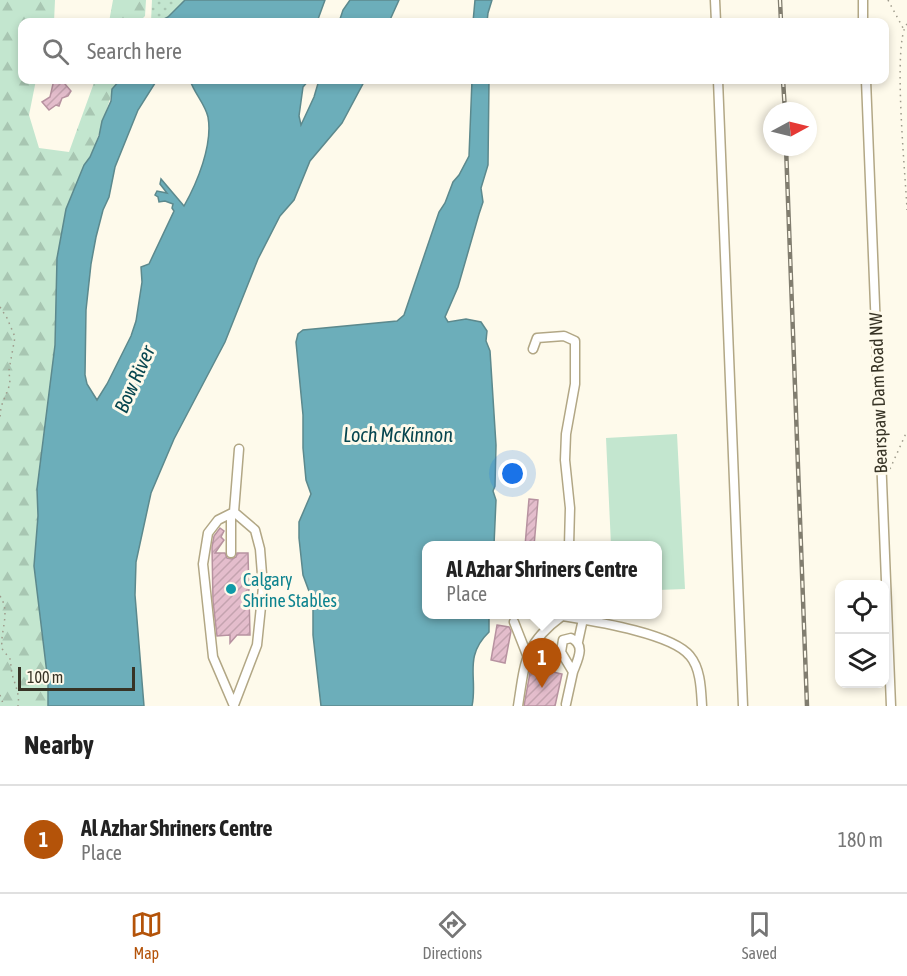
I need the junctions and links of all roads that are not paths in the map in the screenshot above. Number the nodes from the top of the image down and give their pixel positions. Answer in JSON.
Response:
{"nodes":[{"id":1,"x":715,"y":0,"type":"edge"},
{"id":2,"x":862,"y":0,"type":"edge"},
{"id":3,"x":716,"y":18,"type":"edge"},
{"id":4,"x":863,"y":18,"type":"edge"},
{"id":5,"x":718,"y":84,"type":"edge"},
{"id":6,"x":866,"y":84,"type":"edge"},
{"id":7,"x":533,"y":349,"type":"dead end"},
{"id":8,"x":240,"y":448,"type":"dead end"},
{"id":9,"x":233,"y":513,"type":"junction"},
{"id":10,"x":569,"y":541,"type":"edge"},
{"id":11,"x":231,"y":553,"type":"dead end"},
{"id":12,"x":557,"y":619,"type":"edge"},
{"id":13,"x":583,"y":619,"type":"joint"},
{"id":14,"x":514,"y":622,"type":"dead end"},
{"id":15,"x":578,"y":642,"type":"junction"},
{"id":16,"x":527,"y":655,"type":"junction"},
{"id":17,"x":573,"y":672,"type":"junction"},
{"id":18,"x":566,"y":705,"type":"edge"},
{"id":19,"x":234,"y":706,"type":"edge"},
{"id":20,"x":518,"y":706,"type":"edge"},
{"id":21,"x":702,"y":706,"type":"edge"},
{"id":22,"x":743,"y":706,"type":"edge"},
{"id":23,"x":891,"y":706,"type":"edge"}],
"edges":[{"from":1,"to":3,"type":"street"},
{"from":2,"to":4,"type":"street"},
{"from":5,"to":22,"type":"street"},
{"from":6,"to":23,"type":"street","name":"Bearspaw Dam Road NW"},
{"from":7,"to":10,"type":"street"},
{"from":8,"to":9,"type":"street"},
{"from":9,"to":11,"type":"street"},
{"from":9,"to":19,"type":"street"},
{"from":9,"to":19,"type":"street"},
{"from":12,"to":16,"type":"street"},
{"from":13,"to":15,"type":"street"},
{"from":13,"to":21,"type":"street"},
{"from":14,"to":16,"type":"street"},
{"from":15,"to":17,"type":"street"},
{"from":15,"to":17,"type":"street"},
{"from":16,"to":20,"type":"street"},
{"from":17,"to":18,"type":"street"}]}
